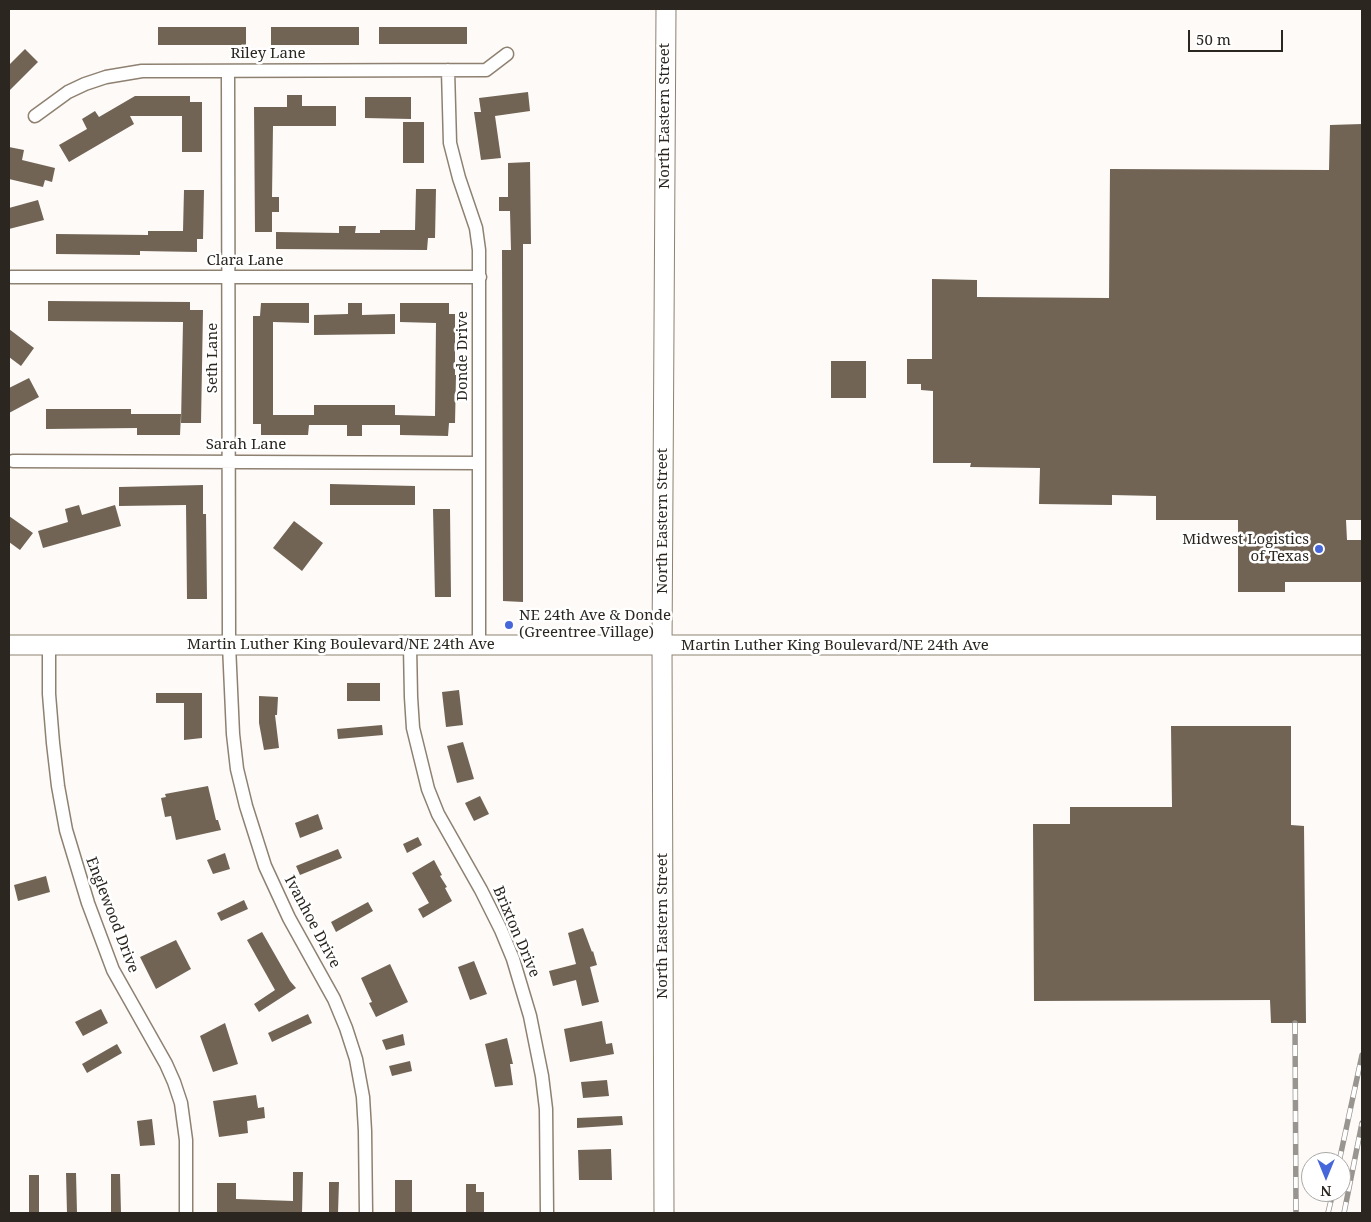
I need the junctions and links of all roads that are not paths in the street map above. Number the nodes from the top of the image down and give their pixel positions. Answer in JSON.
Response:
{"nodes":[{"id":1,"x":666,"y":9,"type":"edge"},
{"id":2,"x":507,"y":54,"type":"dead end"},
{"id":3,"x":448,"y":70,"type":"junction"},
{"id":4,"x":228,"y":71,"type":"junction"},
{"id":5,"x":35,"y":116,"type":"dead end"},
{"id":6,"x":11,"y":277,"type":"dead end"},
{"id":7,"x":228,"y":277,"type":"junction"},
{"id":8,"x":480,"y":277,"type":"junction"},
{"id":9,"x":13,"y":461,"type":"dead end"},
{"id":10,"x":229,"y":461,"type":"junction"},
{"id":11,"x":479,"y":463,"type":"junction"},
{"id":12,"x":9,"y":645,"type":"edge"},
{"id":13,"x":49,"y":645,"type":"junction"},
{"id":14,"x":229,"y":645,"type":"junction"},
{"id":15,"x":1362,"y":645,"type":"edge"},
{"id":16,"x":410,"y":646,"type":"junction"},
{"id":17,"x":479,"y":646,"type":"junction"},
{"id":18,"x":662,"y":646,"type":"junction"},
{"id":19,"x":186,"y":1213,"type":"edge"},
{"id":20,"x":366,"y":1213,"type":"edge"},
{"id":21,"x":547,"y":1213,"type":"edge"},
{"id":22,"x":664,"y":1213,"type":"edge"}],
"edges":[{"from":1,"to":18,"type":"main road","name":"North Eastern Street"},
{"from":2,"to":3,"type":"street","name":"Riley Lane"},
{"from":3,"to":4,"type":"street","name":"Riley Lane"},
{"from":3,"to":8,"type":"street","name":"Donde Drive"},
{"from":4,"to":5,"type":"street","name":"Riley Lane"},
{"from":4,"to":7,"type":"street","name":"Seth Lane"},
{"from":6,"to":7,"type":"street","name":"Clara Lane"},
{"from":7,"to":8,"type":"street","name":"Clara Lane"},
{"from":7,"to":10,"type":"street","name":"Seth Lane"},
{"from":8,"to":11,"type":"street","name":"Donde Drive"},
{"from":9,"to":10,"type":"street","name":"Sarah Lane"},
{"from":10,"to":11,"type":"street","name":"Sarah Lane"},
{"from":10,"to":14,"type":"street","name":"Seth Lane"},
{"from":11,"to":17,"type":"street","name":"Donde Drive"},
{"from":12,"to":13,"type":"main road","name":"Martin Luther King Boulevard/NE 24th Ave"},
{"from":13,"to":14,"type":"main road","name":"Martin Luther King Boulevard/NE 24th Ave"},
{"from":13,"to":19,"type":"street","name":"Englewood Drive"},
{"from":14,"to":16,"type":"main road","name":"Martin Luther King Boulevard/NE 24th Ave"},
{"from":14,"to":20,"type":"street","name":"Ivanhoe Drive"},
{"from":15,"to":18,"type":"main road","name":"Martin Luther King Boulevard/NE 24th Ave"},
{"from":16,"to":17,"type":"main road","name":"Martin Luther King Boulevard/NE 24th Ave"},
{"from":16,"to":21,"type":"street","name":"Brixton Drive"},
{"from":17,"to":18,"type":"main road","name":"Martin Luther King Boulevard/NE 24th Ave"},
{"from":18,"to":22,"type":"main road","name":"North Eastern Street"}]}
